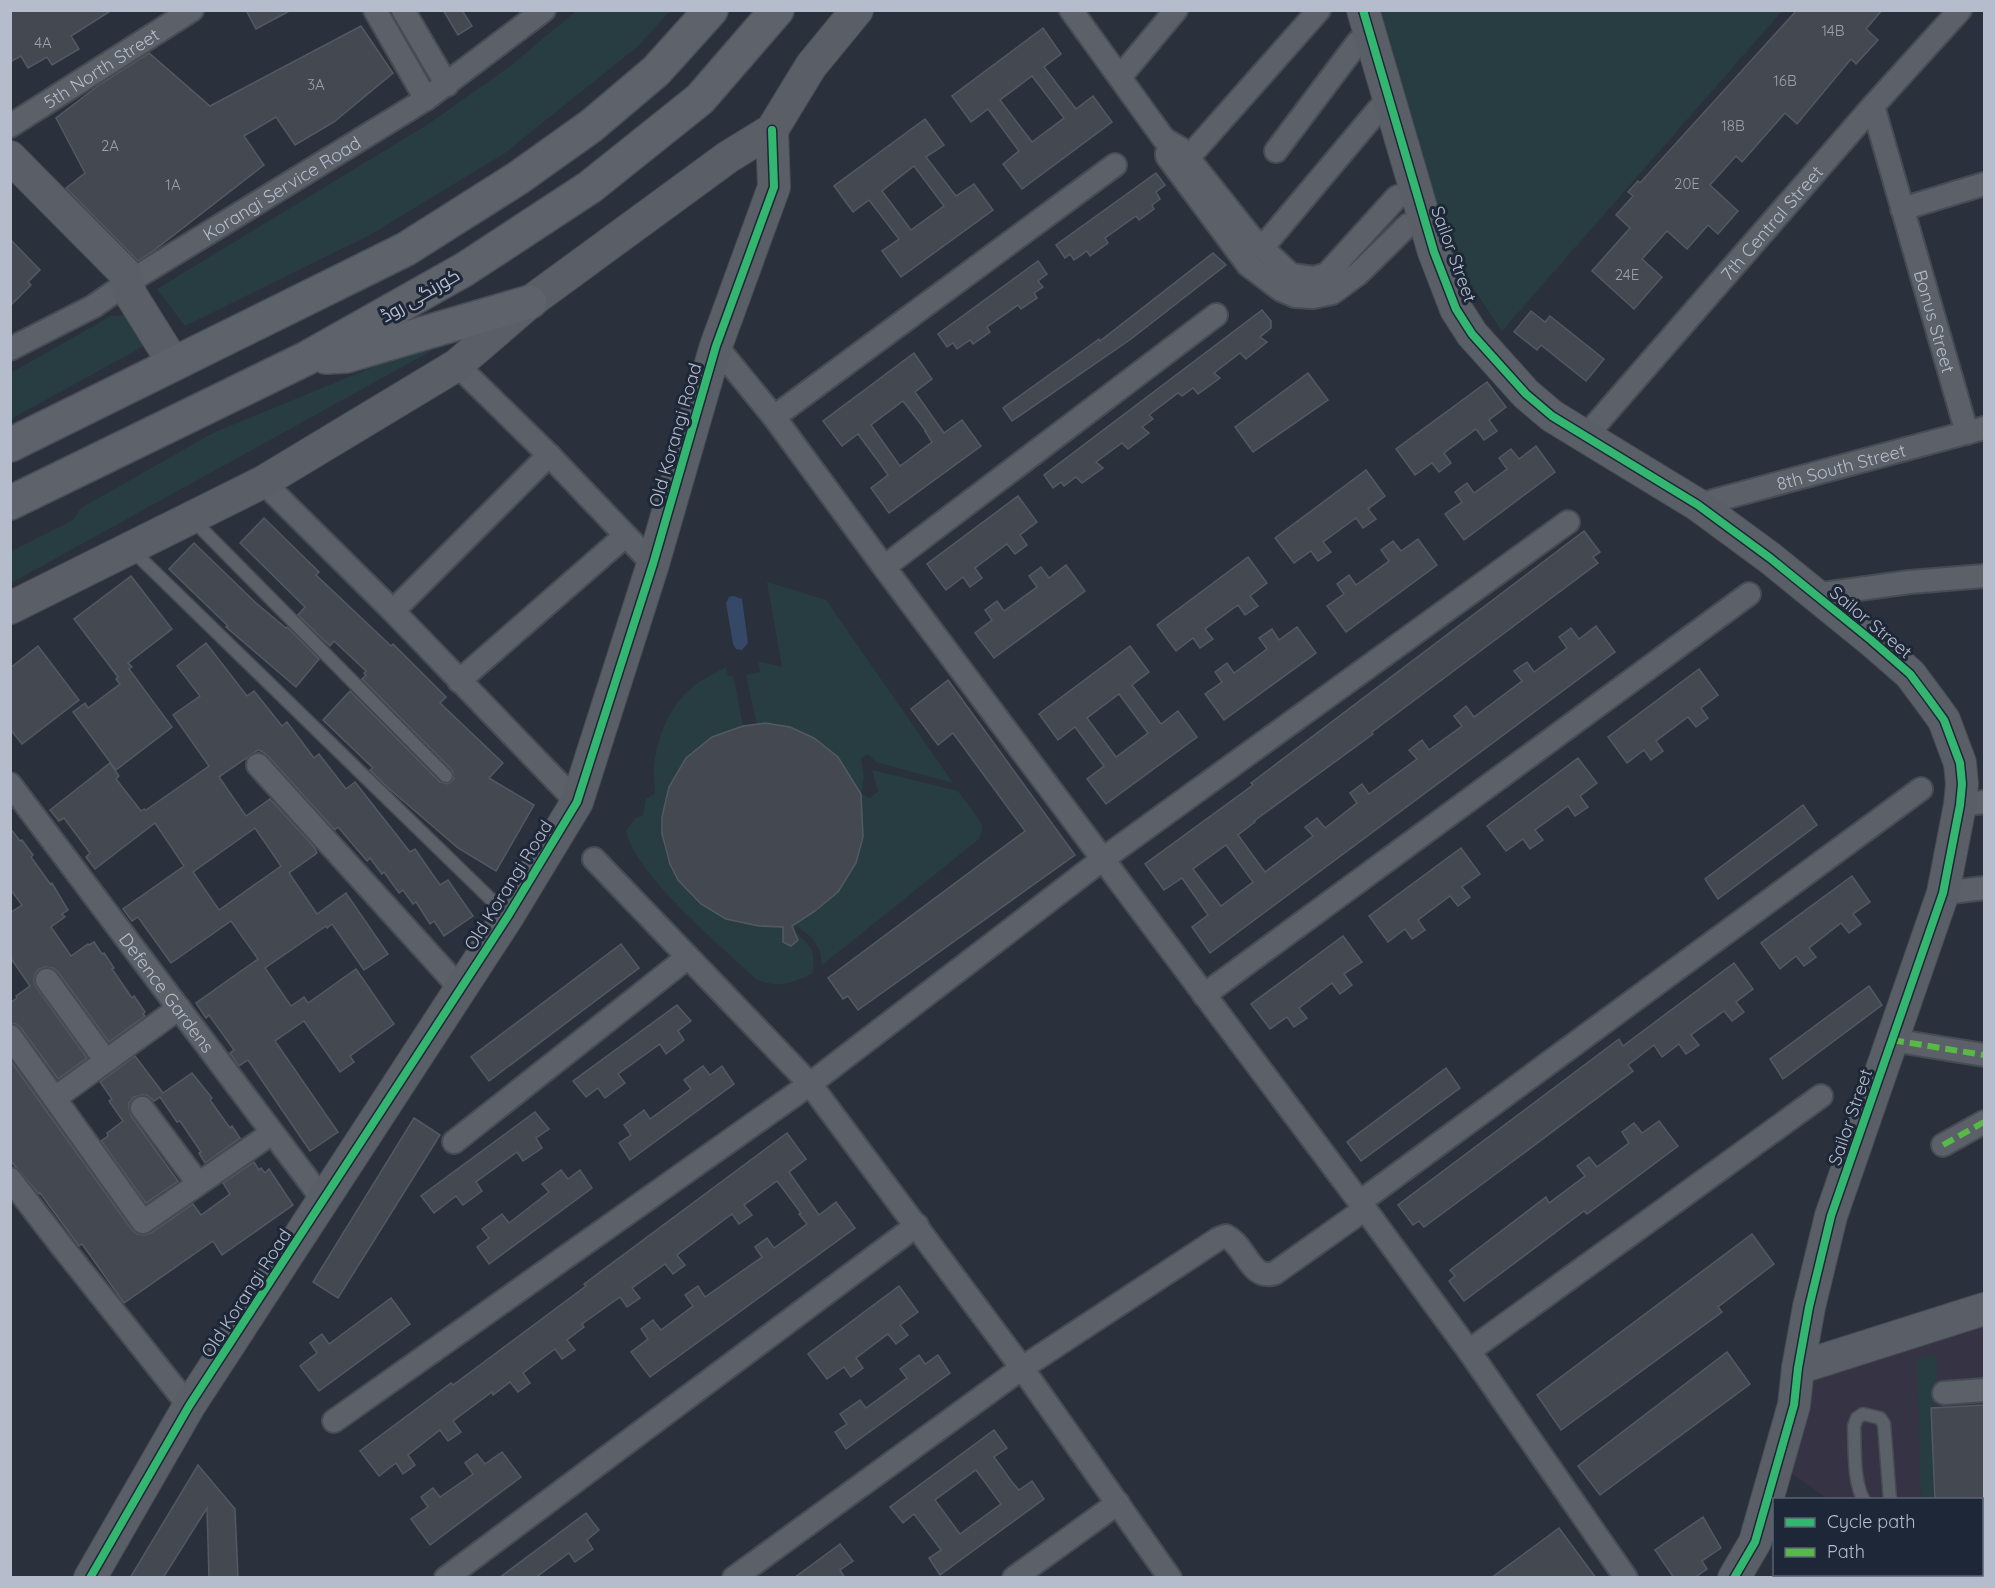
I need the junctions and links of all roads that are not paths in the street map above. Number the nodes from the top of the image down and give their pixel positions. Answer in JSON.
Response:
{"nodes":[{"id":1,"x":192,"y":10,"type":"edge"},
{"id":2,"x":375,"y":10,"type":"edge"},
{"id":3,"x":403,"y":10,"type":"edge"},
{"id":4,"x":544,"y":10,"type":"edge"},
{"id":5,"x":711,"y":10,"type":"edge"},
{"id":6,"x":777,"y":10,"type":"edge"},
{"id":7,"x":857,"y":10,"type":"edge"},
{"id":8,"x":1071,"y":10,"type":"edge"},
{"id":9,"x":1176,"y":10,"type":"edge"},
{"id":10,"x":1319,"y":10,"type":"edge"},
{"id":11,"x":1960,"y":10,"type":"edge"},
{"id":12,"x":1367,"y":24,"type":"edge"},
{"id":13,"x":1120,"y":77,"type":"junction"},
{"id":14,"x":447,"y":85,"type":"junction"},
{"id":15,"x":426,"y":99,"type":"junction"},
{"id":16,"x":1390,"y":106,"type":"junction"},
{"id":17,"x":1873,"y":106,"type":"junction"},
{"id":18,"x":10,"y":126,"type":"edge"},
{"id":19,"x":772,"y":130,"type":"junction"},
{"id":20,"x":1164,"y":140,"type":"junction"},
{"id":21,"x":1276,"y":151,"type":"dead end"},
{"id":22,"x":10,"y":157,"type":"edge"},
{"id":23,"x":728,"y":157,"type":"junction"},
{"id":24,"x":1188,"y":158,"type":"junction"},
{"id":25,"x":1115,"y":165,"type":"dead end"},
{"id":26,"x":10,"y":182,"type":"edge"},
{"id":27,"x":1984,"y":184,"type":"edge"},
{"id":28,"x":774,"y":187,"type":"junction"},
{"id":29,"x":1420,"y":207,"type":"junction"},
{"id":30,"x":1902,"y":209,"type":"junction"},
{"id":31,"x":1262,"y":248,"type":"junction"},
{"id":32,"x":126,"y":289,"type":"junction"},
{"id":33,"x":530,"y":302,"type":"junction"},
{"id":34,"x":1216,"y":315,"type":"dead end"},
{"id":35,"x":716,"y":346,"type":"junction"},
{"id":36,"x":10,"y":349,"type":"edge"},
{"id":37,"x":307,"y":358,"type":"junction"},
{"id":38,"x":174,"y":364,"type":"junction"},
{"id":39,"x":457,"y":365,"type":"junction"},
{"id":40,"x":774,"y":417,"type":"junction"},
{"id":41,"x":1976,"y":430,"type":"edge"},
{"id":42,"x":1585,"y":437,"type":"junction"},
{"id":43,"x":10,"y":445,"type":"edge"},
{"id":44,"x":549,"y":455,"type":"junction"},
{"id":45,"x":263,"y":482,"type":"junction"},
{"id":46,"x":10,"y":503,"type":"edge"},
{"id":47,"x":1698,"y":505,"type":"junction"},
{"id":48,"x":191,"y":518,"type":"junction"},
{"id":49,"x":1568,"y":522,"type":"dead end"},
{"id":50,"x":626,"y":536,"type":"junction"},
{"id":51,"x":130,"y":549,"type":"junction"},
{"id":52,"x":653,"y":564,"type":"junction"},
{"id":53,"x":884,"y":567,"type":"junction"},
{"id":54,"x":1984,"y":576,"type":"edge"},
{"id":55,"x":1749,"y":594,"type":"dead end"},
{"id":56,"x":1815,"y":595,"type":"junction"},
{"id":57,"x":10,"y":608,"type":"edge"},
{"id":58,"x":393,"y":611,"type":"junction"},
{"id":59,"x":459,"y":681,"type":"junction"},
{"id":60,"x":258,"y":765,"type":"dead end"},
{"id":61,"x":446,"y":776,"type":"dead end"},
{"id":62,"x":1921,"y":789,"type":"dead end"},
{"id":63,"x":14,"y":795,"type":"edge"},
{"id":64,"x":577,"y":802,"type":"junction"},
{"id":65,"x":1972,"y":804,"type":"edge"},
{"id":66,"x":594,"y":859,"type":"dead end"},
{"id":67,"x":1103,"y":859,"type":"junction"},
{"id":68,"x":1984,"y":888,"type":"edge"},
{"id":69,"x":1943,"y":893,"type":"junction"},
{"id":70,"x":508,"y":916,"type":"junction"},
{"id":71,"x":688,"y":957,"type":"junction"},
{"id":72,"x":46,"y":980,"type":"dead end"},
{"id":73,"x":460,"y":988,"type":"junction"},
{"id":74,"x":1204,"y":995,"type":"junction"},
{"id":75,"x":179,"y":1008,"type":"junction"},
{"id":76,"x":10,"y":1036,"type":"edge"},
{"id":77,"x":1892,"y":1040,"type":"junction"},
{"id":78,"x":1984,"y":1055,"type":"edge"},
{"id":79,"x":106,"y":1061,"type":"junction"},
{"id":80,"x":810,"y":1084,"type":"junction"},
{"id":81,"x":1821,"y":1096,"type":"dead end"},
{"id":82,"x":55,"y":1098,"type":"junction"},
{"id":83,"x":141,"y":1108,"type":"dead end"},
{"id":84,"x":1984,"y":1122,"type":"edge"},
{"id":85,"x":272,"y":1133,"type":"junction"},
{"id":86,"x":454,"y":1142,"type":"dead end"},
{"id":87,"x":1943,"y":1145,"type":"dead end"},
{"id":88,"x":10,"y":1179,"type":"edge"},
{"id":89,"x":198,"y":1183,"type":"junction"},
{"id":90,"x":324,"y":1201,"type":"junction"},
{"id":91,"x":1362,"y":1206,"type":"junction"},
{"id":92,"x":917,"y":1225,"type":"junction"},
{"id":93,"x":1984,"y":1309,"type":"edge"},
{"id":94,"x":1469,"y":1351,"type":"junction"},
{"id":95,"x":1022,"y":1368,"type":"junction"},
{"id":96,"x":1798,"y":1368,"type":"junction"},
{"id":97,"x":1984,"y":1390,"type":"edge"},
{"id":98,"x":1944,"y":1393,"type":"dead end"},
{"id":99,"x":189,"y":1406,"type":"junction"},
{"id":100,"x":334,"y":1421,"type":"dead end"},
{"id":101,"x":1863,"y":1498,"type":"edge"},
{"id":102,"x":1890,"y":1498,"type":"edge"},
{"id":103,"x":1118,"y":1503,"type":"junction"},
{"id":104,"x":90,"y":1578,"type":"edge"},
{"id":105,"x":446,"y":1578,"type":"edge"},
{"id":106,"x":734,"y":1578,"type":"edge"},
{"id":107,"x":1014,"y":1578,"type":"edge"},
{"id":108,"x":1170,"y":1578,"type":"edge"},
{"id":109,"x":1626,"y":1578,"type":"edge"},
{"id":110,"x":1734,"y":1578,"type":"edge"}],
"edges":[{"from":1,"to":18,"type":"street","name":"5th North Street"},
{"from":2,"to":15,"type":"street"},
{"from":3,"to":14,"type":"street"},
{"from":4,"to":14,"type":"street","name":"Korangi Service Road"},
{"from":5,"to":38,"type":"main road"},
{"from":6,"to":37,"type":"main road","name":"کورنگی روڈ"},
{"from":7,"to":19,"type":"street"},
{"from":8,"to":13,"type":"street"},
{"from":9,"to":13,"type":"street"},
{"from":10,"to":24,"type":"street"},
{"from":11,"to":17,"type":"street","name":"7th Central Street"},
{"from":12,"to":16,"type":"street","name":"Sailor Street"},
{"from":12,"to":21,"type":"street"},
{"from":13,"to":20,"type":"street"},
{"from":14,"to":15,"type":"street","name":"Korangi Service Road"},
{"from":15,"to":32,"type":"street","name":"Korangi Service Road"},
{"from":16,"to":29,"type":"street","name":"Sailor Street"},
{"from":16,"to":31,"type":"street"},
{"from":17,"to":30,"type":"street","name":"Bonus Street"},
{"from":17,"to":42,"type":"street","name":"7th Central Street"},
{"from":19,"to":23,"type":"street"},
{"from":19,"to":28,"type":"street","name":"Old Korangi Road"},
{"from":20,"to":24,"type":"street"},
{"from":20,"to":29,"type":"street"},
{"from":22,"to":32,"type":"street"},
{"from":23,"to":28,"type":"street"},
{"from":23,"to":33,"type":"street"},
{"from":24,"to":31,"type":"street"},
{"from":25,"to":40,"type":"street"},
{"from":26,"to":32,"type":"street"},
{"from":27,"to":30,"type":"street"},
{"from":28,"to":35,"type":"street","name":"Old Korangi Road"},
{"from":29,"to":31,"type":"street"},
{"from":29,"to":42,"type":"street","name":"Sailor Street"},
{"from":30,"to":41,"type":"street","name":"Bonus Street"},
{"from":32,"to":36,"type":"street","name":"Korangi Service Road"},
{"from":32,"to":38,"type":"street"},
{"from":33,"to":37,"type":"main road"},
{"from":33,"to":39,"type":"street"},
{"from":34,"to":53,"type":"street"},
{"from":35,"to":40,"type":"street"},
{"from":35,"to":52,"type":"street","name":"Old Korangi Road"},
{"from":37,"to":46,"type":"main road","name":"کورنگی روڈ"},
{"from":38,"to":43,"type":"main road"},
{"from":39,"to":44,"type":"street"},
{"from":39,"to":45,"type":"street"},
{"from":40,"to":53,"type":"street"},
{"from":41,"to":47,"type":"street","name":"8th South Street"},
{"from":42,"to":47,"type":"street","name":"Sailor Street"},
{"from":44,"to":50,"type":"street"},
{"from":44,"to":58,"type":"street"},
{"from":45,"to":48,"type":"street"},
{"from":45,"to":58,"type":"street"},
{"from":47,"to":56,"type":"street","name":"Sailor Street"},
{"from":48,"to":51,"type":"street"},
{"from":48,"to":61,"type":"lane"},
{"from":49,"to":67,"type":"street"},
{"from":50,"to":52,"type":"street"},
{"from":50,"to":59,"type":"street"},
{"from":51,"to":57,"type":"street"},
{"from":51,"to":70,"type":"lane"},
{"from":52,"to":64,"type":"street","name":"Old Korangi Road"},
{"from":53,"to":67,"type":"street"},
{"from":54,"to":56,"type":"street"},
{"from":55,"to":74,"type":"street"},
{"from":56,"to":65,"type":"street","name":"Sailor Street"},
{"from":58,"to":59,"type":"street"},
{"from":59,"to":64,"type":"street"},
{"from":60,"to":73,"type":"street"},
{"from":62,"to":91,"type":"street"},
{"from":63,"to":75,"type":"street","name":"Defence Gardens"},
{"from":64,"to":70,"type":"street","name":"Old Korangi Road"},
{"from":65,"to":69,"type":"street","name":"Sailor Street"},
{"from":66,"to":71,"type":"street"},
{"from":67,"to":74,"type":"street"},
{"from":67,"to":80,"type":"street"},
{"from":68,"to":69,"type":"street"},
{"from":69,"to":77,"type":"street","name":"Sailor Street"},
{"from":70,"to":73,"type":"street","name":"Old Korangi Road"},
{"from":71,"to":80,"type":"street"},
{"from":71,"to":86,"type":"street"},
{"from":72,"to":79,"type":"street"},
{"from":73,"to":90,"type":"street","name":"Old Korangi Road"},
{"from":74,"to":91,"type":"street"},
{"from":75,"to":79,"type":"street"},
{"from":75,"to":85,"type":"street","name":"Defence Gardens"},
{"from":76,"to":82,"type":"street"},
{"from":77,"to":78,"type":"street"},
{"from":77,"to":96,"type":"street","name":"Sailor Street"},
{"from":79,"to":82,"type":"street"},
{"from":80,"to":92,"type":"street"},
{"from":80,"to":100,"type":"street"},
{"from":81,"to":94,"type":"street"},
{"from":82,"to":89,"type":"street"},
{"from":83,"to":89,"type":"street"},
{"from":84,"to":87,"type":"street"},
{"from":85,"to":89,"type":"street"},
{"from":85,"to":90,"type":"street","name":"Defence Gardens"},
{"from":88,"to":99,"type":"street"},
{"from":90,"to":99,"type":"street","name":"Old Korangi Road"},
{"from":91,"to":94,"type":"street"},
{"from":91,"to":95,"type":"street"},
{"from":92,"to":95,"type":"street"},
{"from":92,"to":105,"type":"street"},
{"from":93,"to":96,"type":"street"},
{"from":94,"to":109,"type":"street"},
{"from":95,"to":103,"type":"street"},
{"from":95,"to":106,"type":"street"},
{"from":96,"to":110,"type":"street","name":"Sailor Street"},
{"from":97,"to":98,"type":"street"},
{"from":99,"to":104,"type":"street","name":"Old Korangi Road"},
{"from":101,"to":102,"type":"lane"},
{"from":103,"to":107,"type":"street"},
{"from":103,"to":108,"type":"street"}]}
